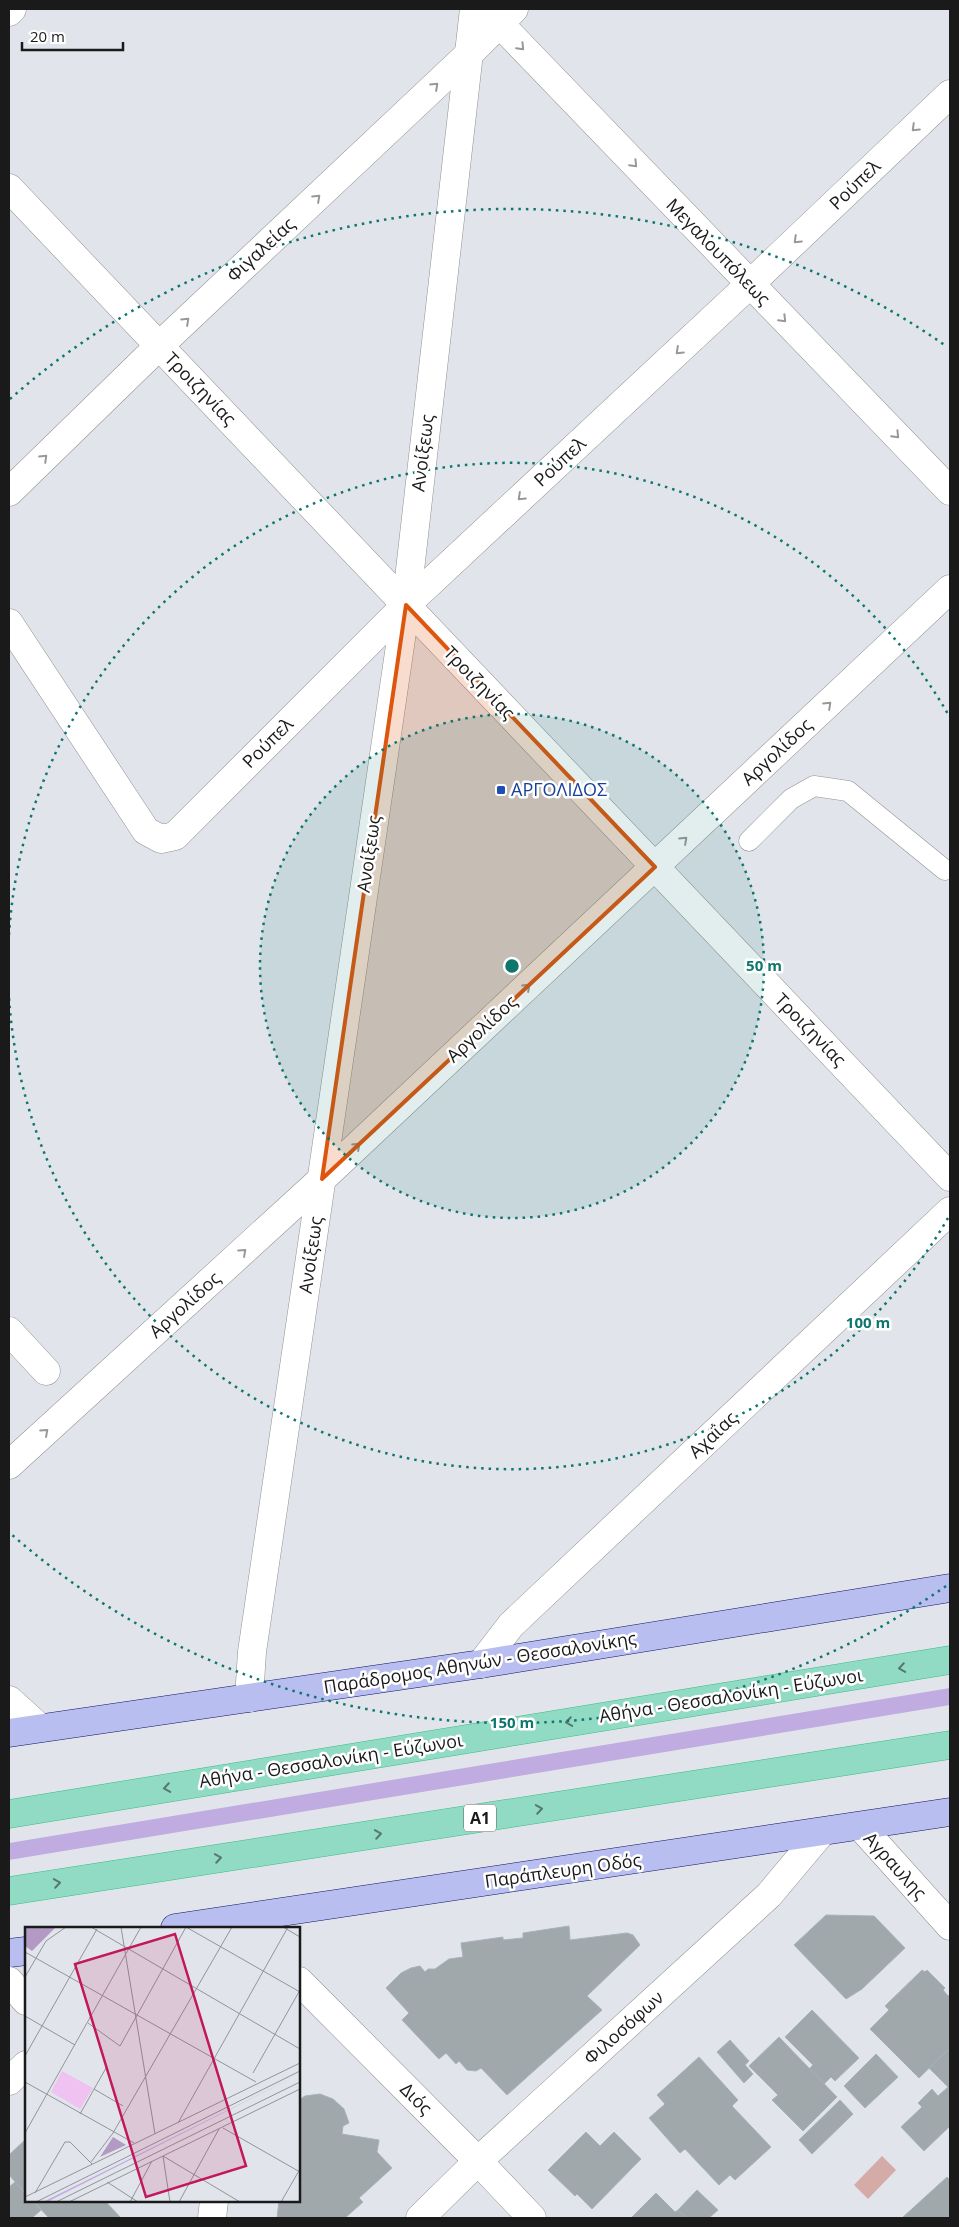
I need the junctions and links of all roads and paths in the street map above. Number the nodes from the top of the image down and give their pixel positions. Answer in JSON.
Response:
{"nodes":[{"id":1,"x":12,"y":9,"type":"edge"},
{"id":2,"x":474,"y":9,"type":"edge"},
{"id":3,"x":9,"y":12,"type":"edge"},
{"id":4,"x":501,"y":13,"type":"edge"},
{"id":5,"x":470,"y":53,"type":"junction"},
{"id":6,"x":950,"y":94,"type":"edge"},
{"id":7,"x":9,"y":188,"type":"edge"},
{"id":8,"x":749,"y":285,"type":"junction"},
{"id":9,"x":159,"y":346,"type":"junction"},
{"id":10,"x":950,"y":491,"type":"edge"},
{"id":11,"x":9,"y":492,"type":"edge"},
{"id":12,"x":950,"y":589,"type":"edge"},
{"id":13,"x":406,"y":605,"type":"junction"},
{"id":14,"x":9,"y":623,"type":"edge"},
{"id":15,"x":749,"y":841,"type":"dead end"},
{"id":16,"x":655,"y":867,"type":"junction"},
{"id":17,"x":948,"y":869,"type":"edge"},
{"id":18,"x":950,"y":1177,"type":"edge"},
{"id":19,"x":322,"y":1180,"type":"junction"},
{"id":20,"x":950,"y":1211,"type":"edge"},
{"id":21,"x":9,"y":1331,"type":"edge"},
{"id":22,"x":46,"y":1371,"type":"dead end"},
{"id":23,"x":9,"y":1465,"type":"edge"},
{"id":24,"x":950,"y":1588,"type":"edge"},
{"id":25,"x":950,"y":1660,"type":"edge"},
{"id":26,"x":481,"y":1664,"type":"junction"},
{"id":27,"x":249,"y":1698,"type":"junction"},
{"id":28,"x":9,"y":1700,"type":"edge"},
{"id":29,"x":40,"y":1728,"type":"junction"},
{"id":30,"x":9,"y":1734,"type":"edge"},
{"id":31,"x":950,"y":1745,"type":"edge"},
{"id":32,"x":950,"y":1812,"type":"edge"},
{"id":33,"x":9,"y":1814,"type":"edge"},
{"id":34,"x":861,"y":1827,"type":"junction"},
{"id":35,"x":821,"y":1833,"type":"junction"},
{"id":36,"x":9,"y":1890,"type":"edge"},
{"id":37,"x":257,"y":1924,"type":"edge"},
{"id":38,"x":950,"y":1926,"type":"edge"},
{"id":39,"x":196,"y":1927,"type":"edge"},
{"id":40,"x":25,"y":1951,"type":"edge"},
{"id":41,"x":9,"y":1953,"type":"edge"},
{"id":42,"x":9,"y":1981,"type":"edge"},
{"id":43,"x":300,"y":1982,"type":"edge"},
{"id":44,"x":25,"y":2001,"type":"edge"},
{"id":45,"x":25,"y":2065,"type":"edge"},
{"id":46,"x":9,"y":2080,"type":"edge"},
{"id":47,"x":478,"y":2161,"type":"junction"},
{"id":48,"x":214,"y":2202,"type":"edge"},
{"id":49,"x":212,"y":2218,"type":"edge"},
{"id":50,"x":420,"y":2218,"type":"edge"},
{"id":51,"x":532,"y":2218,"type":"edge"}],
"edges":[{"from":1,"to":3,"type":"street"},
{"from":2,"to":5,"type":"street","name":"Ανοίξεως"},
{"from":4,"to":5,"type":"street","name":"Φιγαλείας"},
{"from":4,"to":8,"type":"street","name":"Μεγαλουπόλεως","one_way":true},
{"from":9,"to":5,"type":"street","name":"Φιγαλείας","one_way":true},
{"from":5,"to":13,"type":"street","name":"Ανοίξεως"},
{"from":6,"to":8,"type":"street","name":"Ρούπελ","one_way":true},
{"from":7,"to":9,"type":"street","name":"Τροιζηνίας"},
{"from":8,"to":10,"type":"street","name":"Μεγαλουπόλεως","one_way":true},
{"from":8,"to":13,"type":"street","name":"Ρούπελ","one_way":true},
{"from":11,"to":9,"type":"street","name":"Φιγαλείας","one_way":true},
{"from":9,"to":13,"type":"street","name":"Τροιζηνίας"},
{"from":16,"to":12,"type":"street","name":"Αργολίδος","one_way":true},
{"from":13,"to":14,"type":"street","name":"Ρούπελ"},
{"from":13,"to":16,"type":"street","name":"Τροιζηνίας"},
{"from":13,"to":19,"type":"street","name":"Ανοίξεως"},
{"from":15,"to":17,"type":"lane"},
{"from":16,"to":18,"type":"street","name":"Τροιζηνίας"},
{"from":19,"to":16,"type":"street","name":"Αργολίδος","one_way":true},
{"from":23,"to":19,"type":"street","name":"Αργολίδος","one_way":true},
{"from":19,"to":27,"type":"street","name":"Ανοίξεως"},
{"from":20,"to":26,"type":"street","name":"Αχαΐας"},
{"from":21,"to":22,"type":"street"},
{"from":24,"to":26,"type":"main road","name":"Παράδρομος Αθηνών - Θεσσαλονίκης"},
{"from":25,"to":33,"type":"highway","name":"Αθήνα - Θεσσαλονίκη - Εύζωνοι","one_way":true},
{"from":26,"to":27,"type":"main road","name":"Παράδρομος Αθηνών - Θεσσαλονίκης"},
{"from":27,"to":29,"type":"main road","name":"Παράδρομος Αθηνών - Θεσσαλονίκης"},
{"from":28,"to":29,"type":"street"},
{"from":29,"to":30,"type":"main road","name":"Παράδρομος Αθηνών - Θεσσαλονίκης"},
{"from":36,"to":31,"type":"highway","number":"Α1","one_way":true},
{"from":32,"to":34,"type":"main road","name":"Παράπλευρη Οδός"},
{"from":34,"to":35,"type":"main road","name":"Παράπλευρη Οδός"},
{"from":34,"to":38,"type":"street","name":"Αγραυλης"},
{"from":35,"to":37,"type":"main road","name":"Παράπλευρη Οδός"},
{"from":35,"to":47,"type":"street","name":"Φιλοσόφων"},
{"from":37,"to":39,"type":"main road","name":"Παράπλευρη Οδός"},
{"from":40,"to":41,"type":"main road"},
{"from":42,"to":44,"type":"street"},
{"from":43,"to":47,"type":"street","name":"Διός"},
{"from":45,"to":46,"type":"street"},
{"from":47,"to":50,"type":"street","name":"Φιλοσόφων"},
{"from":47,"to":51,"type":"street","name":"Διός"},
{"from":48,"to":49,"type":"street"}]}
